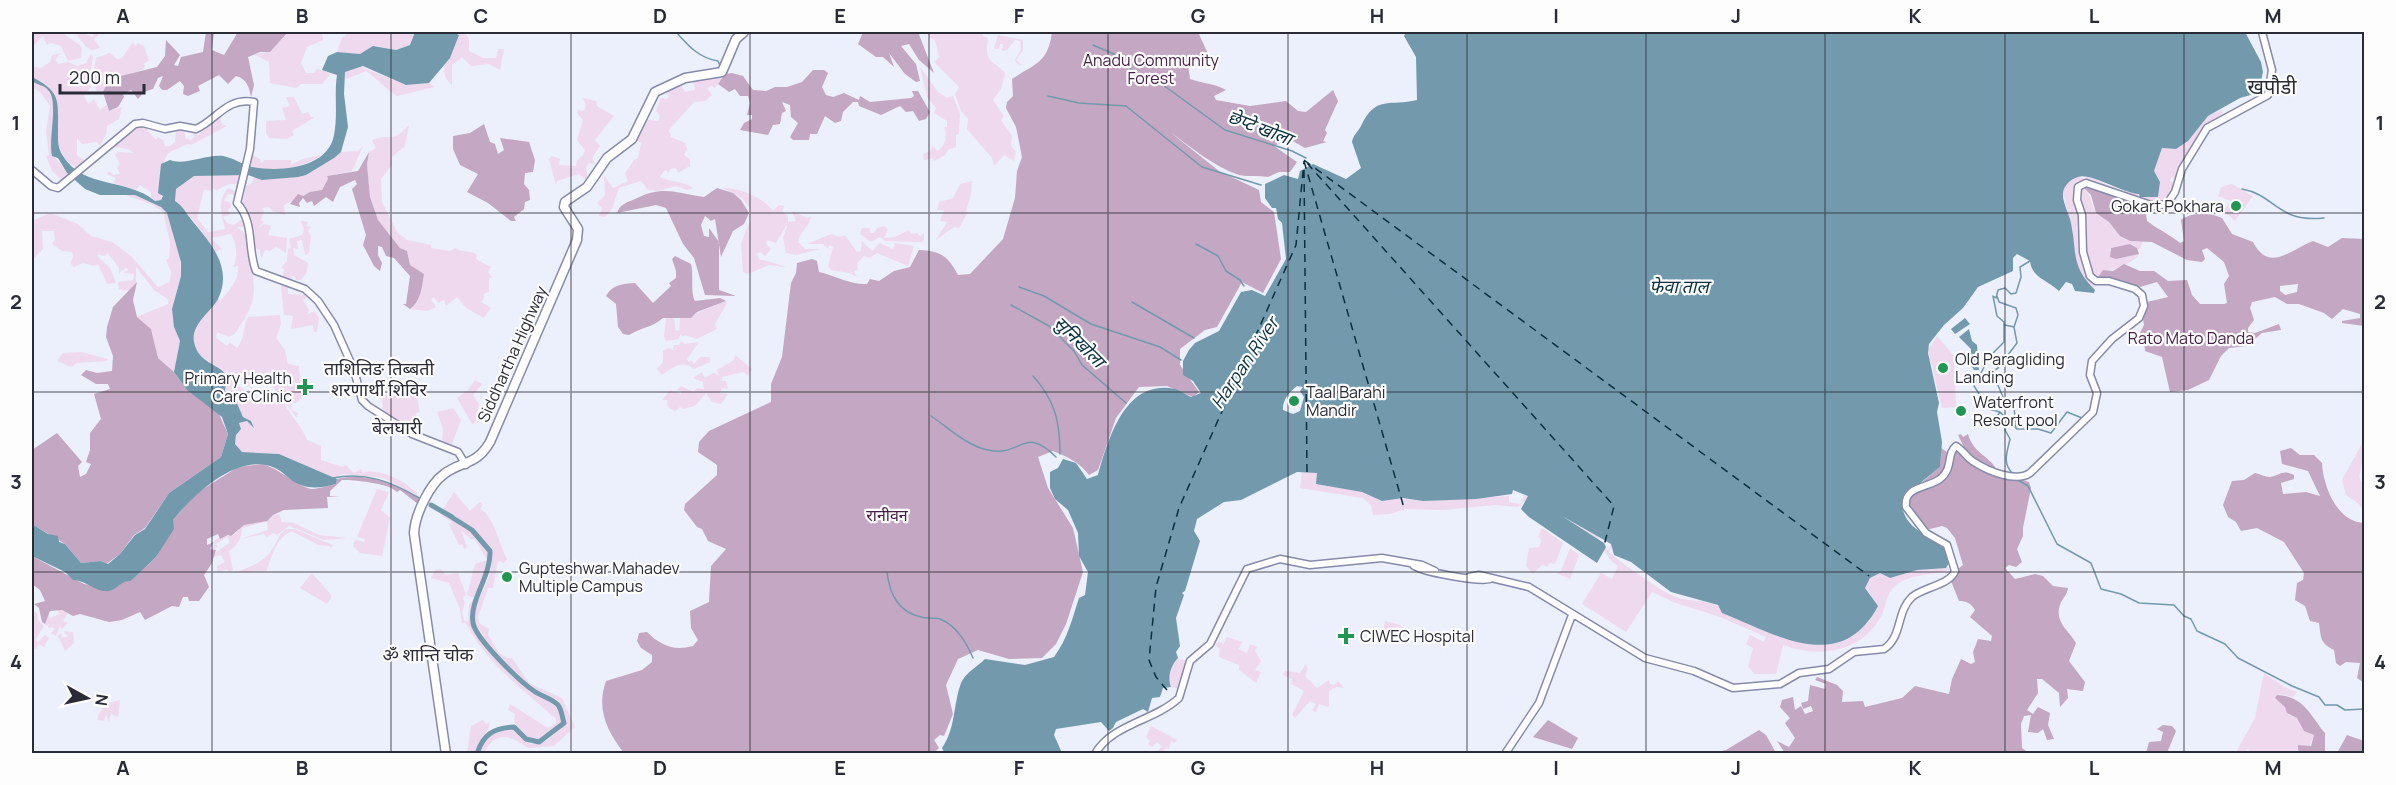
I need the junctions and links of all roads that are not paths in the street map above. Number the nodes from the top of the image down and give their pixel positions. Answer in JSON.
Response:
{"nodes":[{"id":1,"x":744,"y":32,"type":"edge"},
{"id":2,"x":2262,"y":32,"type":"edge"},
{"id":3,"x":32,"y":170,"type":"edge"},
{"id":4,"x":466,"y":465,"type":"junction"},
{"id":5,"x":1572,"y":617,"type":"junction"},
{"id":6,"x":446,"y":753,"type":"edge"},
{"id":7,"x":1095,"y":753,"type":"edge"},
{"id":8,"x":1507,"y":753,"type":"edge"}],
"edges":[{"from":1,"to":4,"type":"highway","name":"Siddhartha Highway"},
{"from":2,"to":5,"type":"main road"},
{"from":3,"to":4,"type":"main road"},
{"from":4,"to":6,"type":"highway","name":"Siddhartha Highway"},
{"from":5,"to":7,"type":"main road"},
{"from":5,"to":8,"type":"main road"}]}
